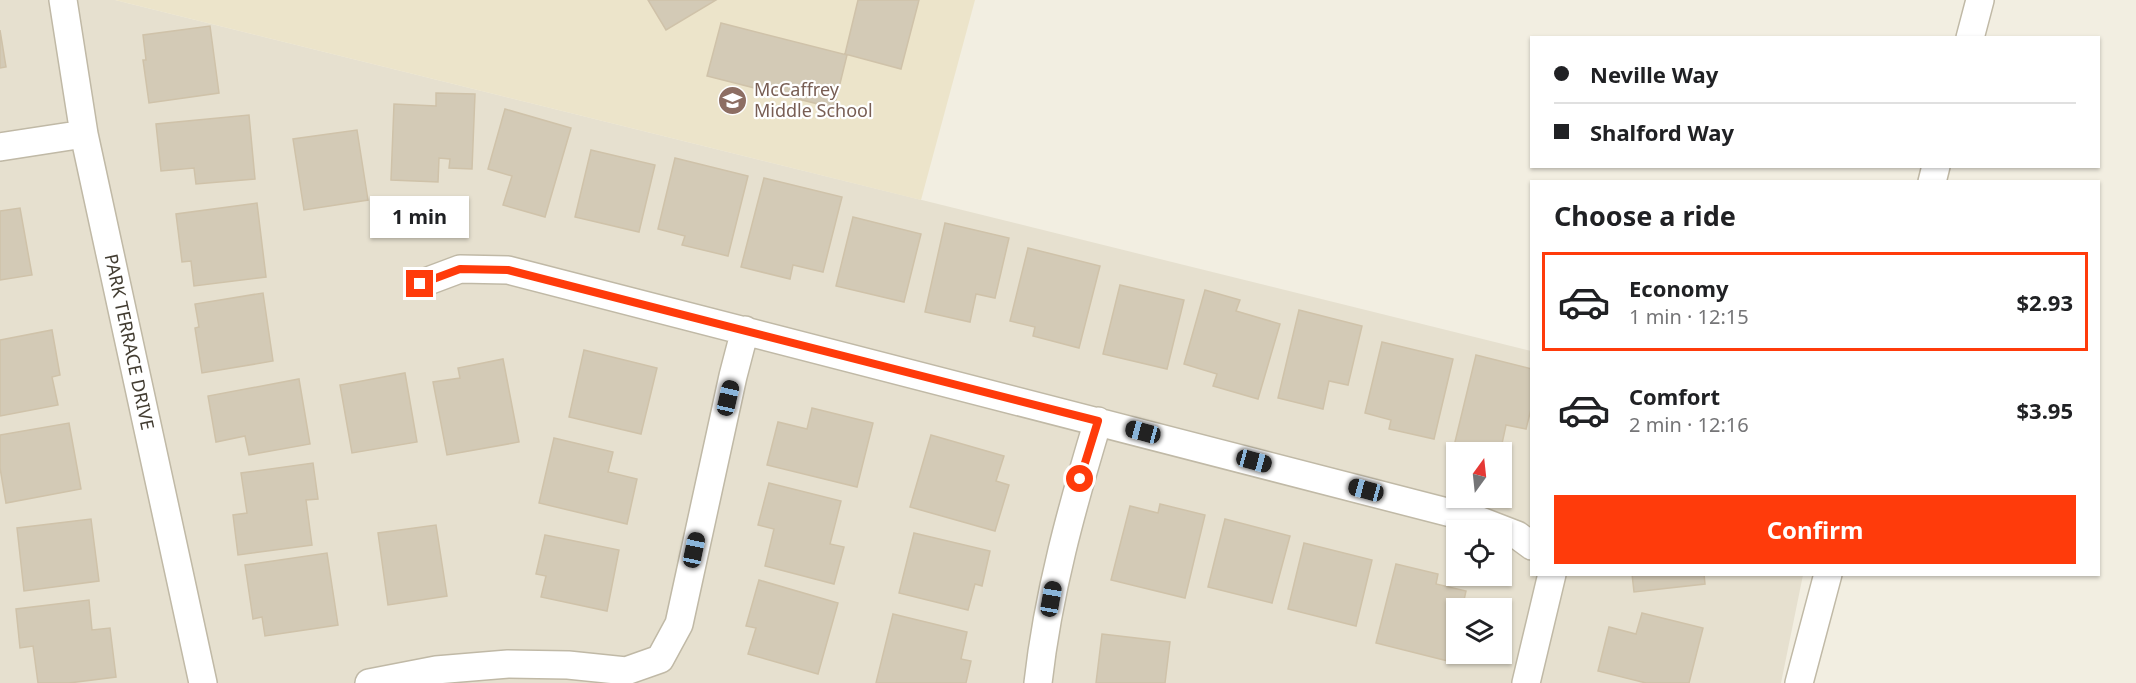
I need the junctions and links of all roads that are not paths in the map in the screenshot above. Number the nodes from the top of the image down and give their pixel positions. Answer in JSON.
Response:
{"nodes":[{"id":1,"x":63,"y":0,"type":"edge"},
{"id":2,"x":1980,"y":0,"type":"edge"},
{"id":3,"x":1971,"y":36,"type":"edge"},
{"id":4,"x":84,"y":134,"type":"junction"},
{"id":5,"x":0,"y":147,"type":"edge"},
{"id":6,"x":420,"y":284,"type":"dead end"},
{"id":7,"x":745,"y":330,"type":"junction"},
{"id":8,"x":1098,"y":421,"type":"junction"},
{"id":9,"x":1530,"y":545,"type":"edge"},
{"id":10,"x":1552,"y":576,"type":"edge"},
{"id":11,"x":1827,"y":576,"type":"edge"},
{"id":12,"x":203,"y":683,"type":"edge"},
{"id":13,"x":369,"y":683,"type":"edge"},
{"id":14,"x":1038,"y":683,"type":"edge"},
{"id":15,"x":1526,"y":683,"type":"edge"},
{"id":16,"x":1799,"y":683,"type":"edge"}],
"edges":[{"from":1,"to":4,"type":"street","name":"PARK TERRACE DRIVE"},
{"from":2,"to":3,"type":"street"},
{"from":4,"to":5,"type":"street"},
{"from":4,"to":12,"type":"street","name":"PARK TERRACE DRIVE"},
{"from":6,"to":7,"type":"street"},
{"from":7,"to":8,"type":"street"},
{"from":7,"to":13,"type":"street"},
{"from":8,"to":9,"type":"street"},
{"from":8,"to":14,"type":"street"},
{"from":10,"to":15,"type":"street"},
{"from":11,"to":16,"type":"street"}]}
